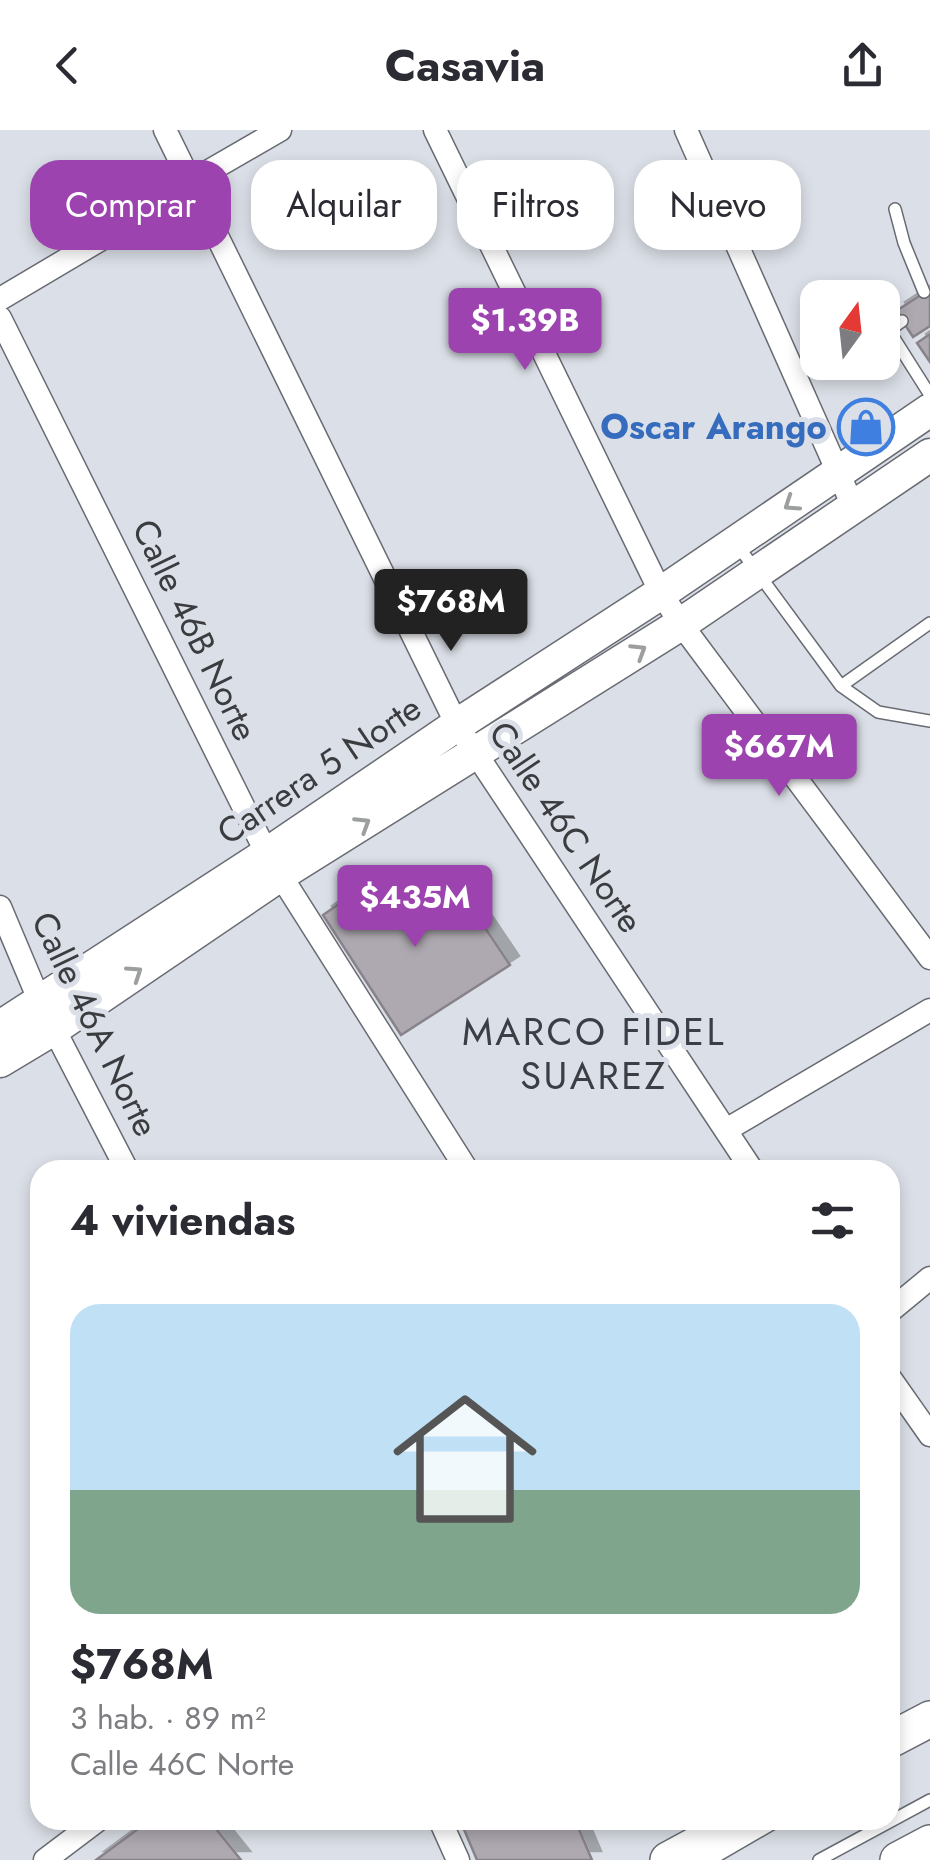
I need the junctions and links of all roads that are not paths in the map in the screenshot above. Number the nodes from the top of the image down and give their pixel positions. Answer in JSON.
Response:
{"nodes":[{"id":1,"x":165,"y":130,"type":"edge"},
{"id":2,"x":280,"y":130,"type":"edge"},
{"id":3,"x":435,"y":130,"type":"edge"},
{"id":4,"x":686,"y":130,"type":"edge"},
{"id":5,"x":179,"y":160,"type":"edge"},
{"id":6,"x":228,"y":160,"type":"edge"},
{"id":7,"x":895,"y":209,"type":"dead end"},
{"id":8,"x":82,"y":250,"type":"edge"},
{"id":9,"x":223,"y":250,"type":"edge"},
{"id":10,"x":924,"y":292,"type":"dead end"},
{"id":11,"x":0,"y":299,"type":"edge"},
{"id":12,"x":0,"y":318,"type":"edge"},
{"id":13,"x":902,"y":321,"type":"dead end"},
{"id":14,"x":930,"y":394,"type":"edge"},
{"id":15,"x":930,"y":410,"type":"edge"},
{"id":16,"x":930,"y":455,"type":"edge"},
{"id":17,"x":837,"y":473,"type":"junction"},
{"id":18,"x":853,"y":506,"type":"junction"},
{"id":19,"x":735,"y":543,"type":"junction"},
{"id":20,"x":756,"y":572,"type":"junction"},
{"id":21,"x":661,"y":592,"type":"junction"},
{"id":22,"x":930,"y":623,"type":"edge"},
{"id":23,"x":681,"y":624,"type":"junction"},
{"id":24,"x":841,"y":686,"type":"junction"},
{"id":25,"x":930,"y":721,"type":"edge"},
{"id":26,"x":456,"y":726,"type":"junction"},
{"id":27,"x":475,"y":755,"type":"junction"},
{"id":28,"x":274,"y":864,"type":"junction"},
{"id":29,"x":0,"y":907,"type":"edge"},
{"id":30,"x":930,"y":958,"type":"edge"},
{"id":31,"x":930,"y":1010,"type":"edge"},
{"id":32,"x":48,"y":1015,"type":"junction"},
{"id":33,"x":0,"y":1027,"type":"edge"},
{"id":34,"x":0,"y":1061,"type":"edge"},
{"id":35,"x":726,"y":1130,"type":"junction"},
{"id":36,"x":122,"y":1160,"type":"edge"},
{"id":37,"x":461,"y":1160,"type":"edge"},
{"id":38,"x":746,"y":1160,"type":"edge"},
{"id":39,"x":930,"y":1278,"type":"edge"},
{"id":40,"x":900,"y":1303,"type":"edge"},
{"id":41,"x":900,"y":1392,"type":"edge"},
{"id":42,"x":930,"y":1435,"type":"edge"},
{"id":43,"x":930,"y":1719,"type":"edge"},
{"id":44,"x":900,"y":1735,"type":"edge"},
{"id":45,"x":930,"y":1800,"type":"edge"},
{"id":46,"x":900,"y":1816,"type":"edge"},
{"id":47,"x":85,"y":1830,"type":"edge"},
{"id":48,"x":444,"y":1830,"type":"edge"},
{"id":49,"x":724,"y":1830,"type":"edge"},
{"id":50,"x":761,"y":1830,"type":"edge"},
{"id":51,"x":875,"y":1830,"type":"edge"},
{"id":52,"x":930,"y":1843,"type":"edge"},
{"id":53,"x":45,"y":1860,"type":"edge"},
{"id":54,"x":458,"y":1860,"type":"edge"},
{"id":55,"x":668,"y":1860,"type":"edge"},
{"id":56,"x":710,"y":1860,"type":"edge"},
{"id":57,"x":820,"y":1860,"type":"edge"},
{"id":58,"x":898,"y":1860,"type":"edge"}],
"edges":[{"from":1,"to":5,"type":"street","name":"Calle 46C Norte"},
{"from":2,"to":6,"type":"street"},
{"from":3,"to":21,"type":"street"},
{"from":4,"to":17,"type":"street"},
{"from":7,"to":10,"type":"lane"},
{"from":8,"to":11,"type":"street"},
{"from":9,"to":26,"type":"street","name":"Calle 46C Norte"},
{"from":12,"to":28,"type":"street","name":"Calle 46B Norte"},
{"from":13,"to":14,"type":"lane"},
{"from":15,"to":17,"type":"street","name":"Carrera 5 Norte"},
{"from":16,"to":18,"type":"street","name":"Carrera 5 Norte"},
{"from":17,"to":18,"type":"street"},
{"from":17,"to":19,"type":"street","name":"Carrera 5 Norte","one_way":true},
{"from":18,"to":20,"type":"street","name":"Carrera 5 Norte"},
{"from":19,"to":20,"type":"lane"},
{"from":19,"to":21,"type":"street","name":"Carrera 5 Norte"},
{"from":20,"to":23,"type":"street","name":"Carrera 5 Norte"},
{"from":20,"to":24,"type":"lane"},
{"from":21,"to":23,"type":"street"},
{"from":21,"to":26,"type":"street","name":"Carrera 5 Norte"},
{"from":22,"to":24,"type":"lane"},
{"from":27,"to":23,"type":"street","name":"Carrera 5 Norte","one_way":true},
{"from":23,"to":30,"type":"street"},
{"from":24,"to":25,"type":"lane"},
{"from":26,"to":27,"type":"street","name":"Calle 46C Norte"},
{"from":26,"to":28,"type":"street","name":"Carrera 5 Norte"},
{"from":28,"to":27,"type":"street","name":"Carrera 5 Norte","one_way":true},
{"from":27,"to":35,"type":"street","name":"Calle 46C Norte"},
{"from":28,"to":32,"type":"street","name":"Carrera 5 Norte"},
{"from":28,"to":37,"type":"street","name":"Calle 46B Norte"},
{"from":29,"to":32,"type":"street","name":"Calle 46A Norte"},
{"from":31,"to":35,"type":"street"},
{"from":32,"to":33,"type":"street","name":"Carrera 5 Norte"},
{"from":32,"to":34,"type":"street","name":"Carrera 5 Norte"},
{"from":32,"to":36,"type":"street","name":"Calle 46A Norte"},
{"from":35,"to":38,"type":"street","name":"Calle 46C Norte"},
{"from":39,"to":40,"type":"street"},
{"from":41,"to":42,"type":"street"},
{"from":43,"to":44,"type":"main road"},
{"from":45,"to":46,"type":"lane"},
{"from":47,"to":53,"type":"street"},
{"from":48,"to":54,"type":"street"},
{"from":49,"to":55,"type":"main road"},
{"from":50,"to":56,"type":"lane"},
{"from":51,"to":57,"type":"lane"},
{"from":52,"to":58,"type":"main road"}]}
